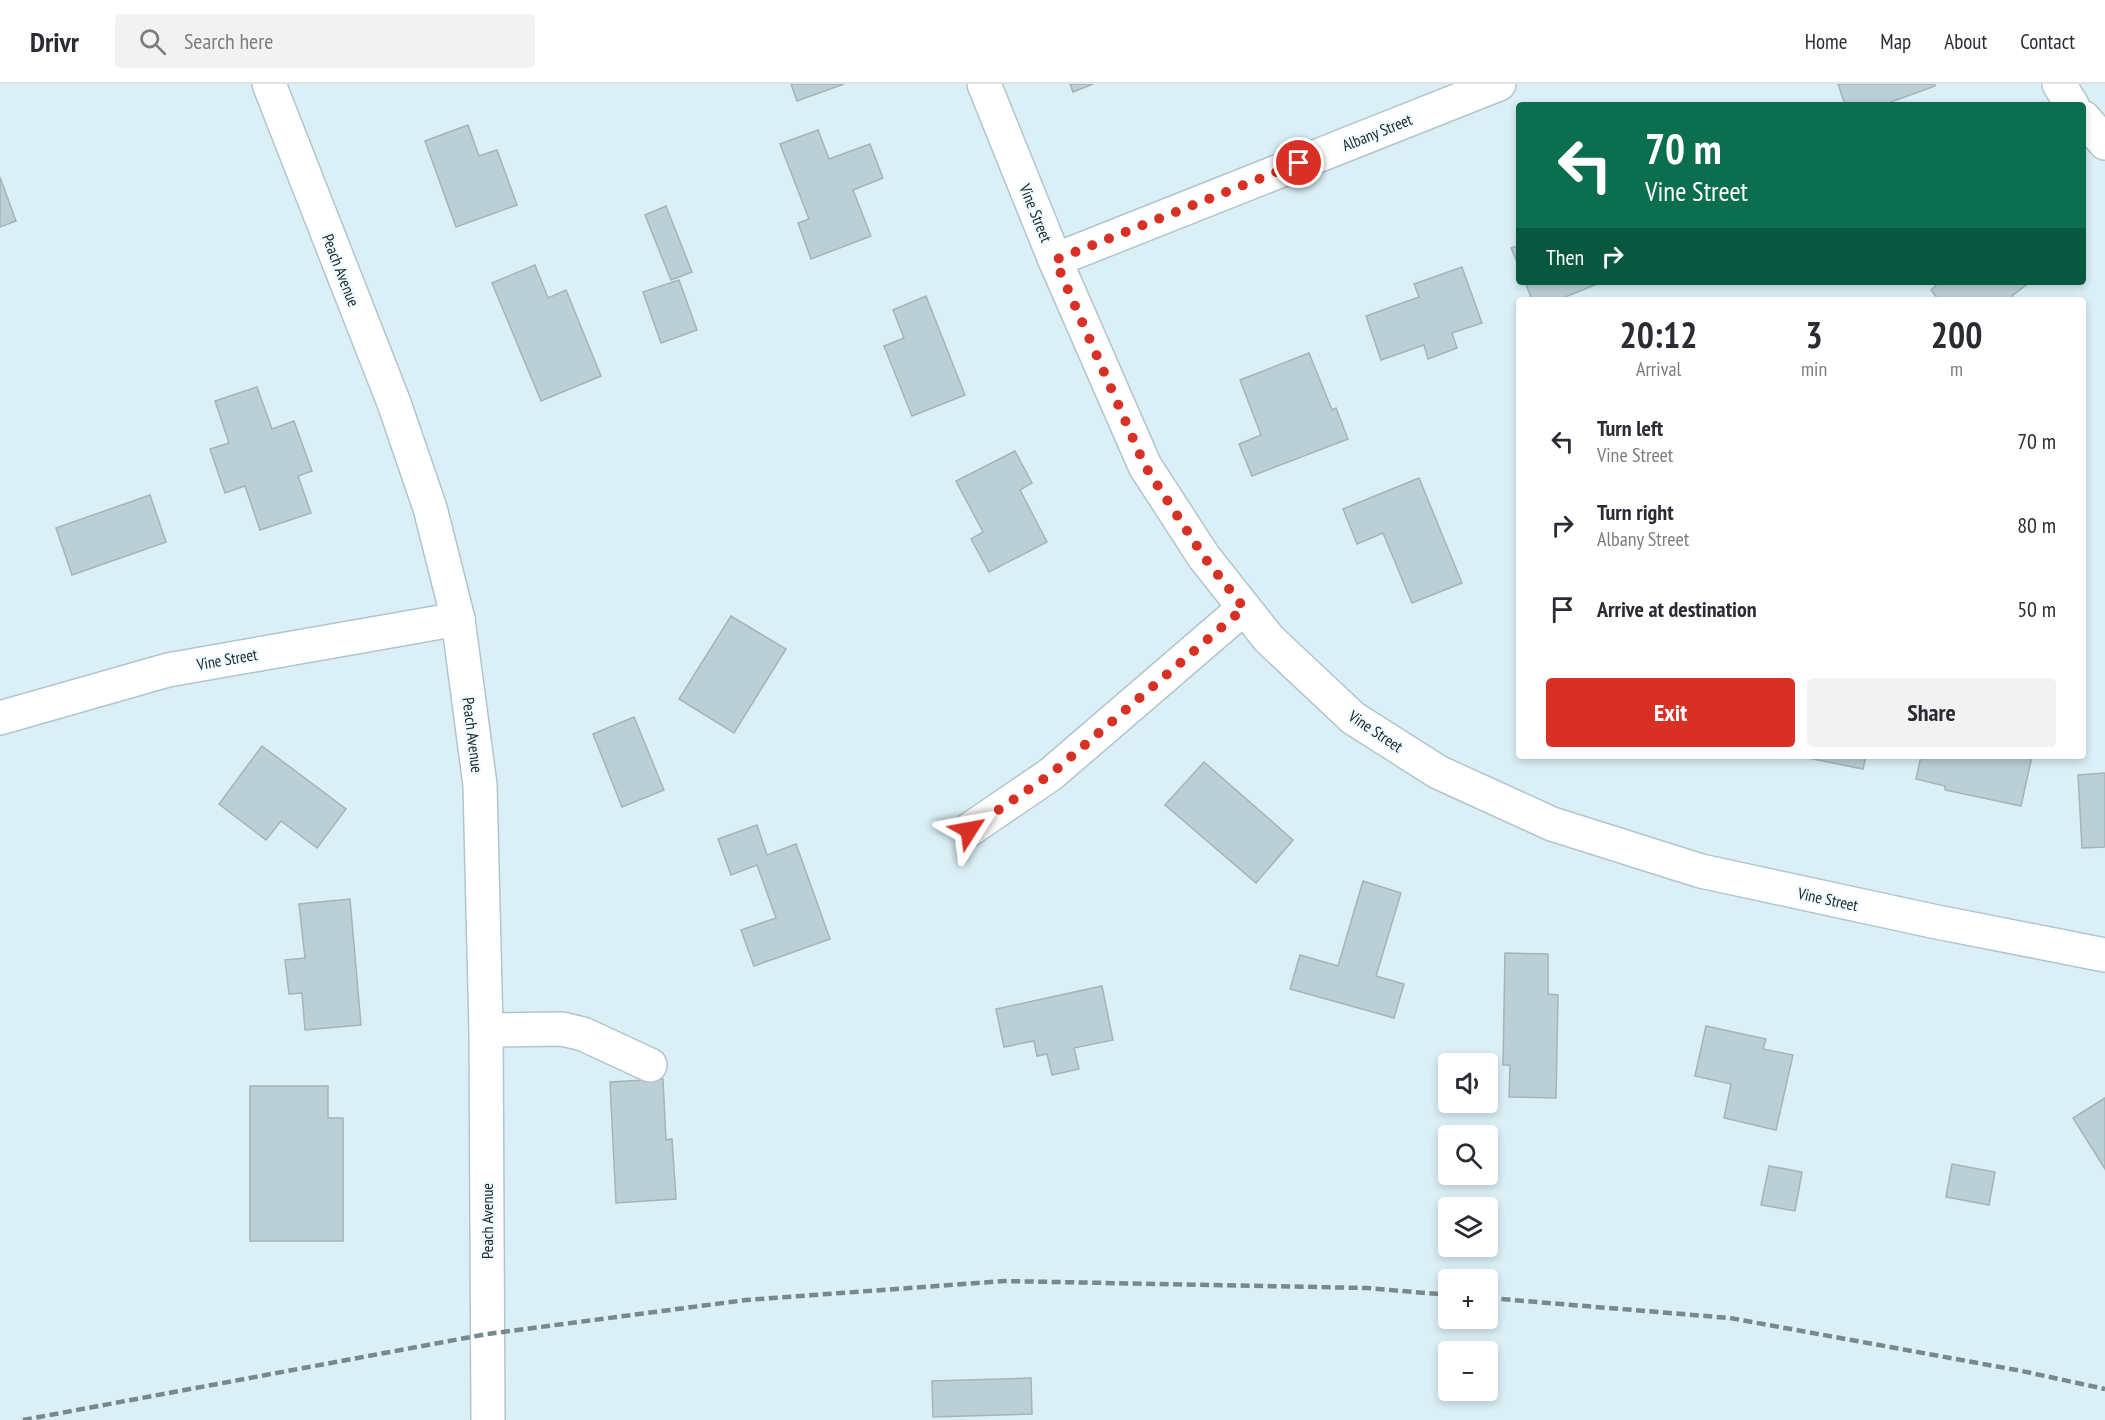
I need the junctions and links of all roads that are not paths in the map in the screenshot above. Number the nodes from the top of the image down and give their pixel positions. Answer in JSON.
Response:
{"nodes":[{"id":1,"x":269,"y":84,"type":"edge"},
{"id":2,"x":984,"y":84,"type":"edge"},
{"id":3,"x":1499,"y":84,"type":"edge"},
{"id":4,"x":2059,"y":84,"type":"edge"},
{"id":5,"x":2070,"y":102,"type":"edge"},
{"id":6,"x":2086,"y":120,"type":"edge"},
{"id":7,"x":2105,"y":143,"type":"edge"},
{"id":8,"x":1055,"y":260,"type":"junction"},
{"id":9,"x":1244,"y":608,"type":"junction"},
{"id":10,"x":458,"y":619,"type":"junction"},
{"id":11,"x":0,"y":718,"type":"edge"},
{"id":12,"x":969,"y":830,"type":"dead end"},
{"id":13,"x":2105,"y":955,"type":"edge"},
{"id":14,"x":486,"y":1030,"type":"junction"},
{"id":15,"x":650,"y":1065,"type":"dead end"},
{"id":16,"x":488,"y":1420,"type":"edge"}],
"edges":[{"from":1,"to":10,"type":"street","name":"Peach Avenue"},
{"from":2,"to":8,"type":"street","name":"Vine Street"},
{"from":3,"to":8,"type":"street","name":"Albany Street"},
{"from":4,"to":5,"type":"street"},
{"from":6,"to":7,"type":"street"},
{"from":8,"to":9,"type":"street","name":"Vine Street"},
{"from":9,"to":12,"type":"street"},
{"from":9,"to":13,"type":"street","name":"Vine Street"},
{"from":10,"to":11,"type":"street","name":"Vine Street"},
{"from":10,"to":14,"type":"street","name":"Peach Avenue"},
{"from":14,"to":15,"type":"street"},
{"from":14,"to":16,"type":"street","name":"Peach Avenue"}]}
